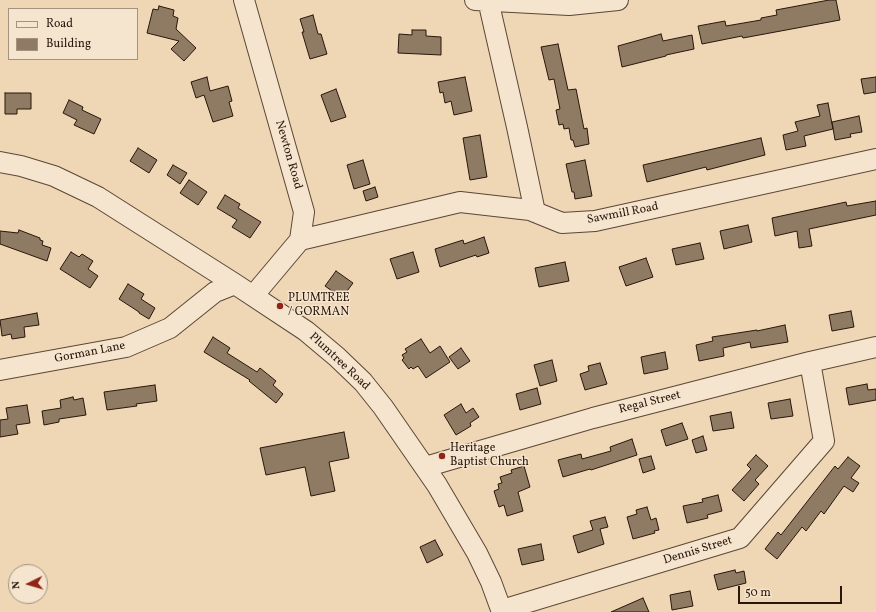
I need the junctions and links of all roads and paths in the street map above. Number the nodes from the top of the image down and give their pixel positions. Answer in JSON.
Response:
{"nodes":[{"id":1,"x":244,"y":0,"type":"edge"},
{"id":2,"x":484,"y":0,"type":"edge"},
{"id":3,"x":618,"y":0,"type":"edge"},
{"id":4,"x":876,"y":159,"type":"edge"},
{"id":5,"x":0,"y":162,"type":"edge"},
{"id":6,"x":535,"y":212,"type":"junction"},
{"id":7,"x":300,"y":240,"type":"junction"},
{"id":8,"x":235,"y":284,"type":"junction"},
{"id":9,"x":253,"y":296,"type":"junction"},
{"id":10,"x":876,"y":347,"type":"edge"},
{"id":11,"x":810,"y":362,"type":"junction"},
{"id":12,"x":0,"y":370,"type":"edge"},
{"id":13,"x":425,"y":467,"type":"junction"},
{"id":14,"x":502,"y":611,"type":"edge"}],
"edges":[{"from":1,"to":7,"type":"street","name":"Newton Road"},
{"from":2,"to":3,"type":"street"},
{"from":2,"to":6,"type":"street"},
{"from":4,"to":6,"type":"street","name":"Sawmill Road"},
{"from":5,"to":8,"type":"street","name":"Plumtree Road"},
{"from":6,"to":7,"type":"street","name":"Sawmill Road"},
{"from":7,"to":9,"type":"street"},
{"from":8,"to":9,"type":"street","name":"Plumtree Road"},
{"from":8,"to":12,"type":"street","name":"Gorman Lane"},
{"from":9,"to":13,"type":"street","name":"Plumtree Road"},
{"from":10,"to":11,"type":"street","name":"Regal Street"},
{"from":11,"to":13,"type":"street","name":"Regal Street"},
{"from":11,"to":14,"type":"street","name":"Dennis Street"},
{"from":13,"to":14,"type":"street","name":"Plumtree Road"}]}
